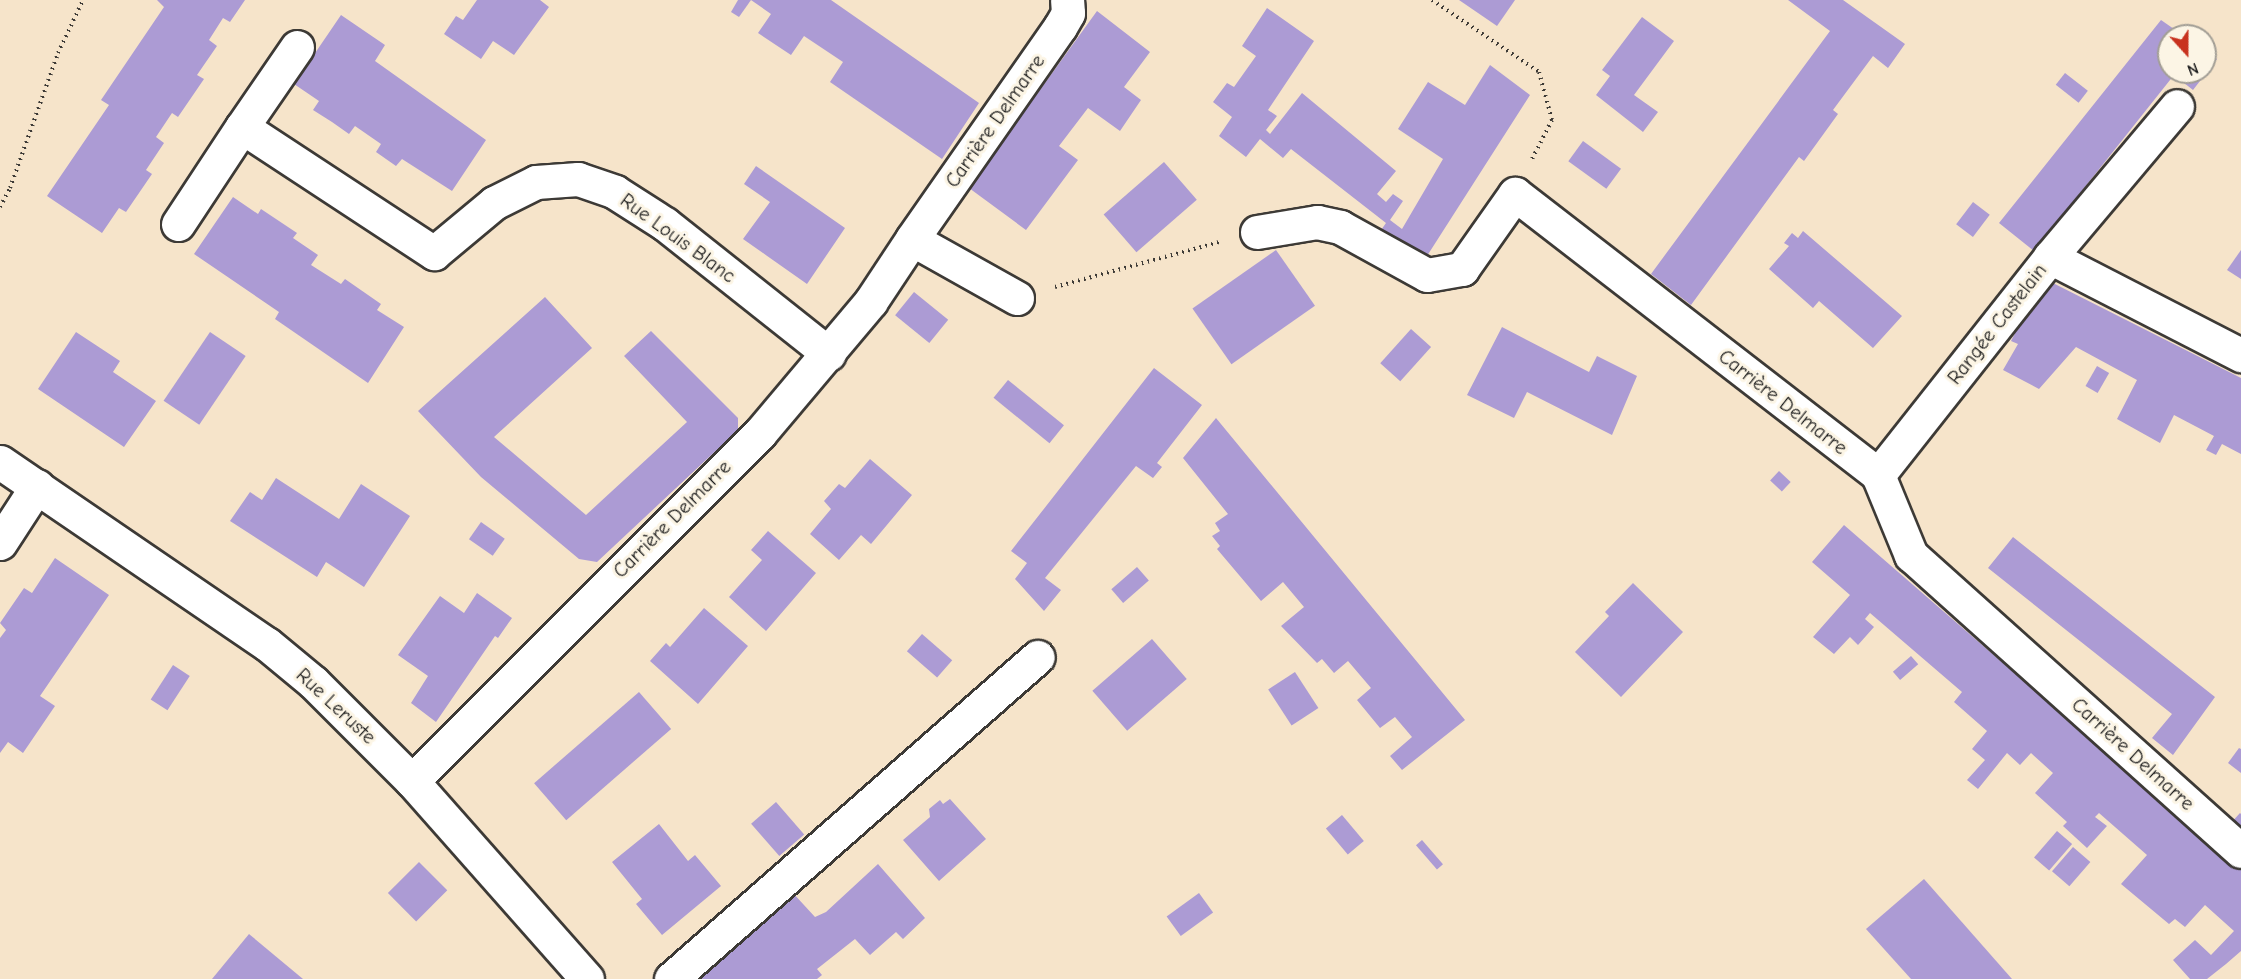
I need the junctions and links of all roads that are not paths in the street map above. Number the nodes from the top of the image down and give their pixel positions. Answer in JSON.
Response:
{"nodes":[{"id":1,"x":1067,"y":0,"type":"edge"},
{"id":2,"x":297,"y":47,"type":"dead end"},
{"id":3,"x":2177,"y":106,"type":"dead end"},
{"id":4,"x":242,"y":127,"type":"junction"},
{"id":5,"x":178,"y":224,"type":"dead end"},
{"id":6,"x":1257,"y":232,"type":"road end"},
{"id":7,"x":912,"y":239,"type":"junction"},
{"id":8,"x":2050,"y":256,"type":"junction"},
{"id":9,"x":1017,"y":298,"type":"road end"},
{"id":10,"x":829,"y":354,"type":"junction"},
{"id":11,"x":2241,"y":355,"type":"edge"},
{"id":12,"x":0,"y":462,"type":"edge"},
{"id":13,"x":1878,"y":475,"type":"junction"},
{"id":14,"x":37,"y":486,"type":"junction"},
{"id":15,"x":0,"y":543,"type":"edge"},
{"id":16,"x":1038,"y":657,"type":"dead end"},
{"id":17,"x":412,"y":782,"type":"junction"},
{"id":18,"x":2241,"y":851,"type":"edge"},
{"id":19,"x":587,"y":979,"type":"edge"},
{"id":20,"x":671,"y":979,"type":"edge"}],
"edges":[{"from":1,"to":7,"type":"street","name":"Carrière Delmarre"},
{"from":2,"to":4,"type":"street"},
{"from":3,"to":8,"type":"street"},
{"from":4,"to":5,"type":"street"},
{"from":4,"to":10,"type":"street","name":"Rue Louis Blanc"},
{"from":6,"to":13,"type":"street","name":"Carrière Delmarre"},
{"from":7,"to":9,"type":"street"},
{"from":7,"to":10,"type":"street","name":"Carrière Delmarre"},
{"from":8,"to":11,"type":"street","name":"Rangée Castelain"},
{"from":8,"to":13,"type":"street","name":"Rangée Castelain"},
{"from":10,"to":17,"type":"street","name":"Carrière Delmarre"},
{"from":12,"to":14,"type":"street","name":"Rue Leruste"},
{"from":13,"to":18,"type":"street","name":"Carrière Delmarre"},
{"from":14,"to":15,"type":"street"},
{"from":14,"to":17,"type":"street","name":"Rue Leruste"},
{"from":16,"to":20,"type":"street"},
{"from":17,"to":19,"type":"street","name":"Rue Leruste"}]}
